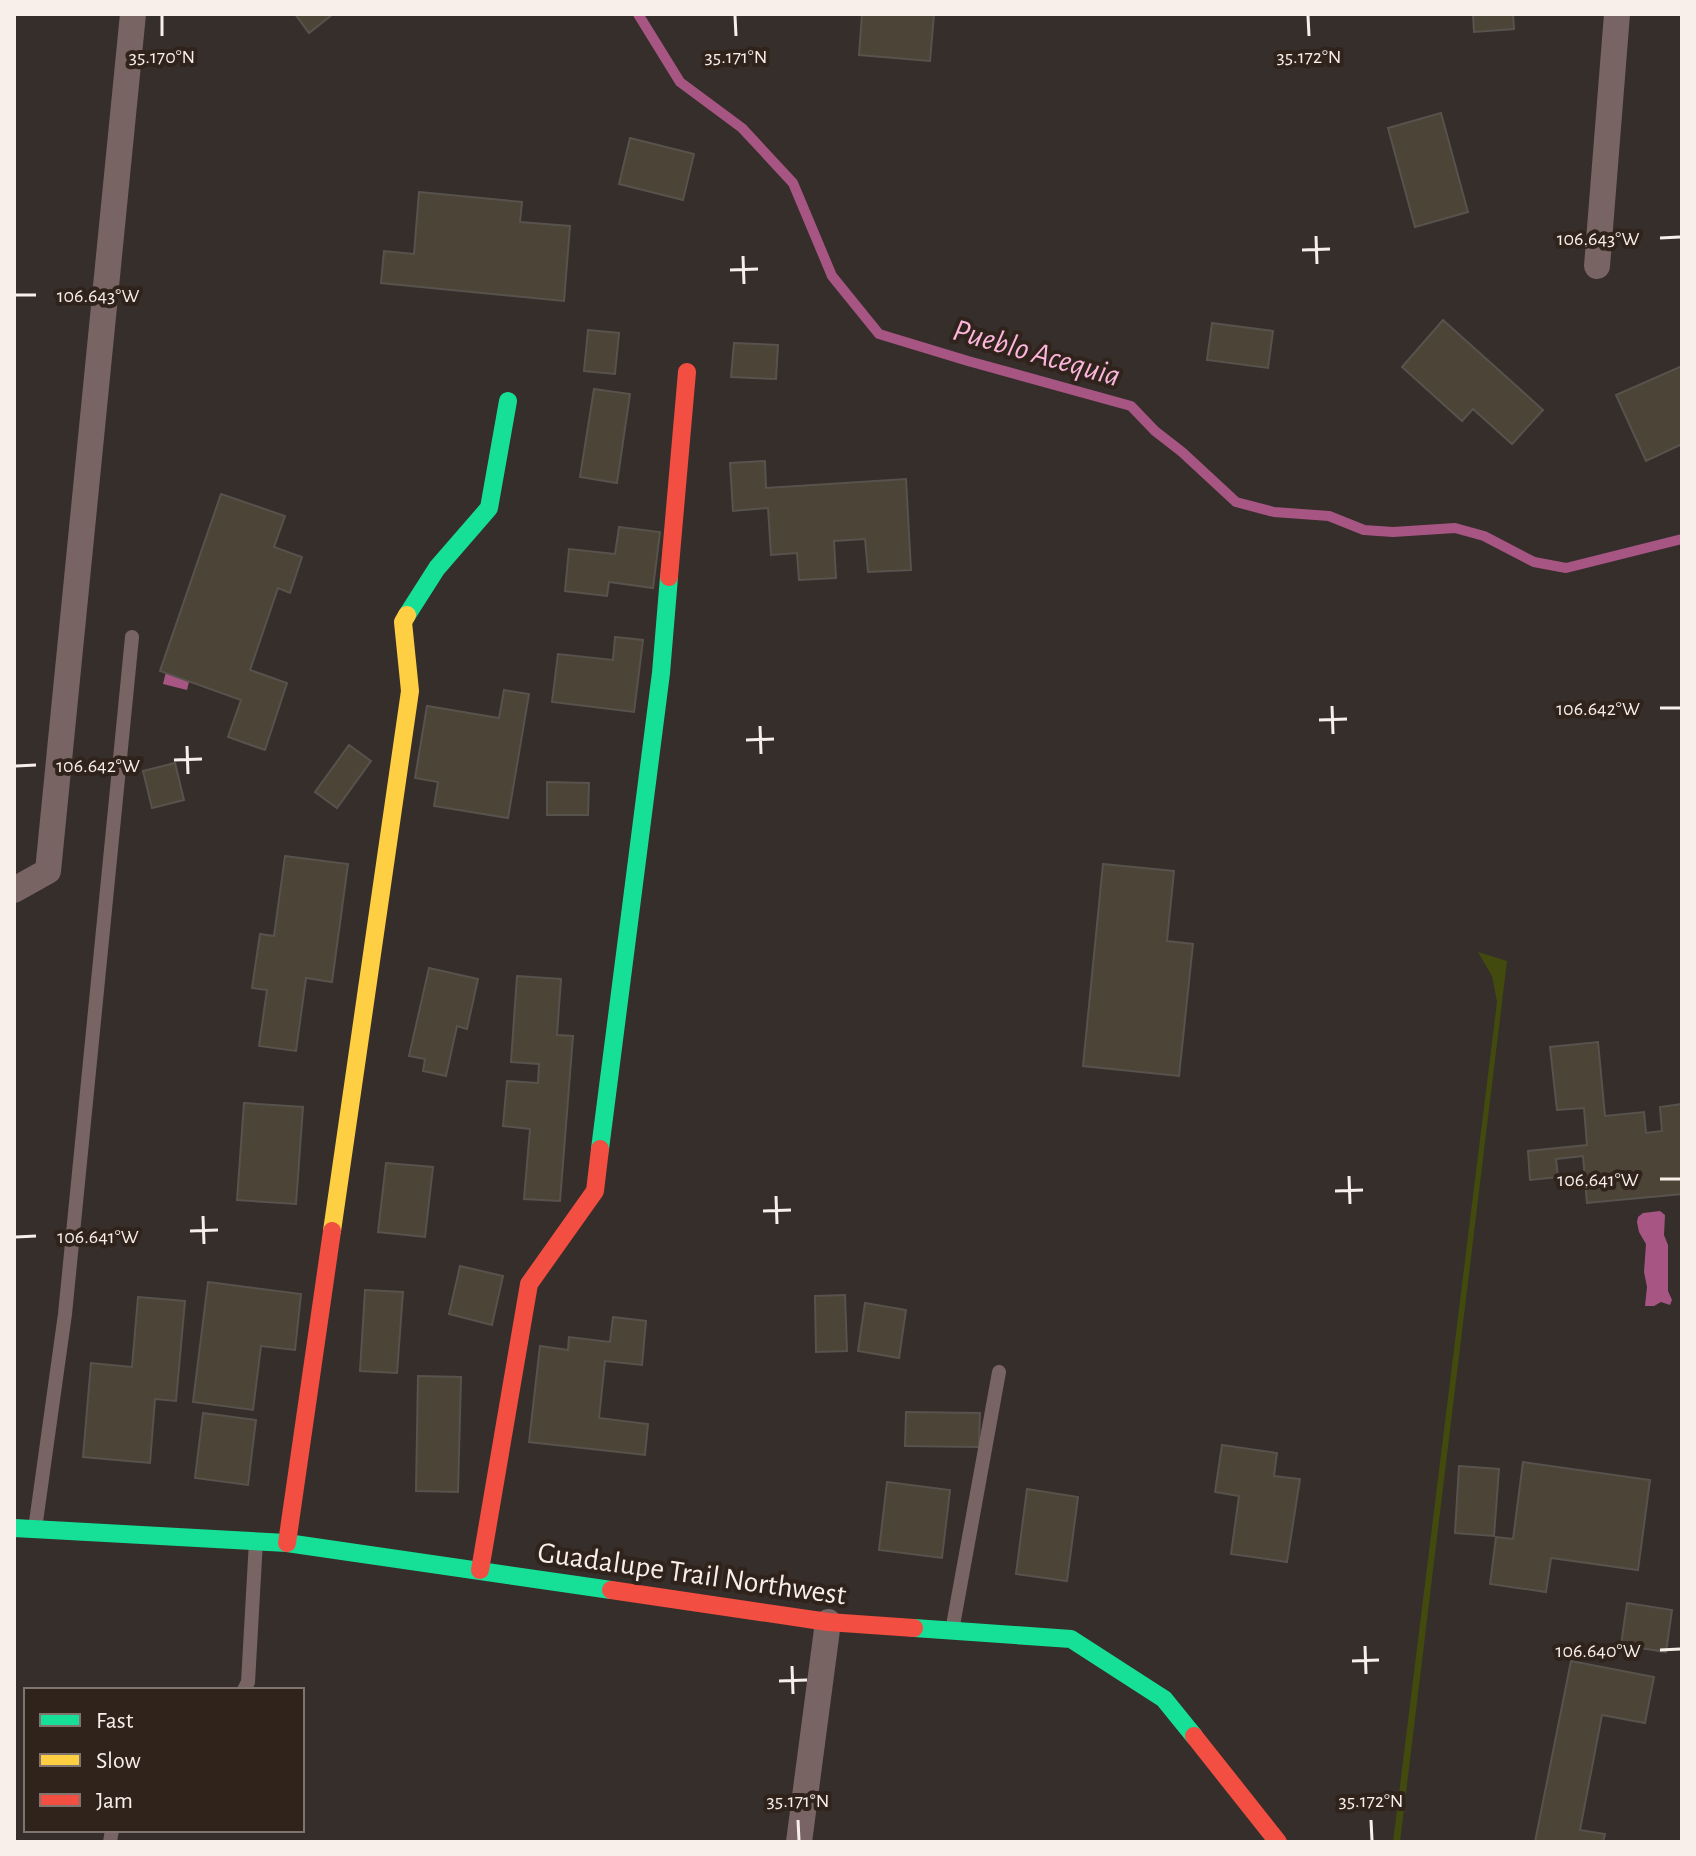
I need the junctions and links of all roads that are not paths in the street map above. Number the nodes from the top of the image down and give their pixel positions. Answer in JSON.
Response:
{"nodes":[{"id":1,"x":133,"y":14,"type":"edge"},
{"id":2,"x":1617,"y":14,"type":"edge"},
{"id":3,"x":1597,"y":266,"type":"dead end"},
{"id":4,"x":687,"y":372,"type":"dead end"},
{"id":5,"x":508,"y":401,"type":"dead end"},
{"id":6,"x":132,"y":637,"type":"dead end"},
{"id":7,"x":14,"y":890,"type":"edge"},
{"id":8,"x":999,"y":1372,"type":"dead end"},
{"id":9,"x":14,"y":1528,"type":"edge"},
{"id":10,"x":35,"y":1529,"type":"junction"},
{"id":11,"x":256,"y":1541,"type":"junction"},
{"id":12,"x":287,"y":1543,"type":"junction"},
{"id":13,"x":480,"y":1570,"type":"junction"},
{"id":14,"x":828,"y":1622,"type":"junction"},
{"id":15,"x":952,"y":1631,"type":"junction"},
{"id":16,"x":245,"y":1688,"type":"edge"},
{"id":17,"x":799,"y":1842,"type":"edge"},
{"id":18,"x":1278,"y":1842,"type":"edge"}],
"edges":[{"from":1,"to":7,"type":"street"},
{"from":2,"to":3,"type":"street"},
{"from":4,"to":13,"type":"street"},
{"from":5,"to":12,"type":"street"},
{"from":6,"to":10,"type":"lane"},
{"from":8,"to":15,"type":"lane"},
{"from":9,"to":10,"type":"street","name":"Guadalupe Trail Northwest"},
{"from":10,"to":11,"type":"street","name":"Guadalupe Trail Northwest"},
{"from":11,"to":12,"type":"street","name":"Guadalupe Trail Northwest"},
{"from":11,"to":16,"type":"lane"},
{"from":12,"to":13,"type":"street","name":"Guadalupe Trail Northwest"},
{"from":13,"to":14,"type":"street","name":"Guadalupe Trail Northwest"},
{"from":14,"to":15,"type":"street","name":"Guadalupe Trail Northwest"},
{"from":14,"to":17,"type":"street"},
{"from":15,"to":18,"type":"street","name":"Guadalupe Trail Northwest"}]}
